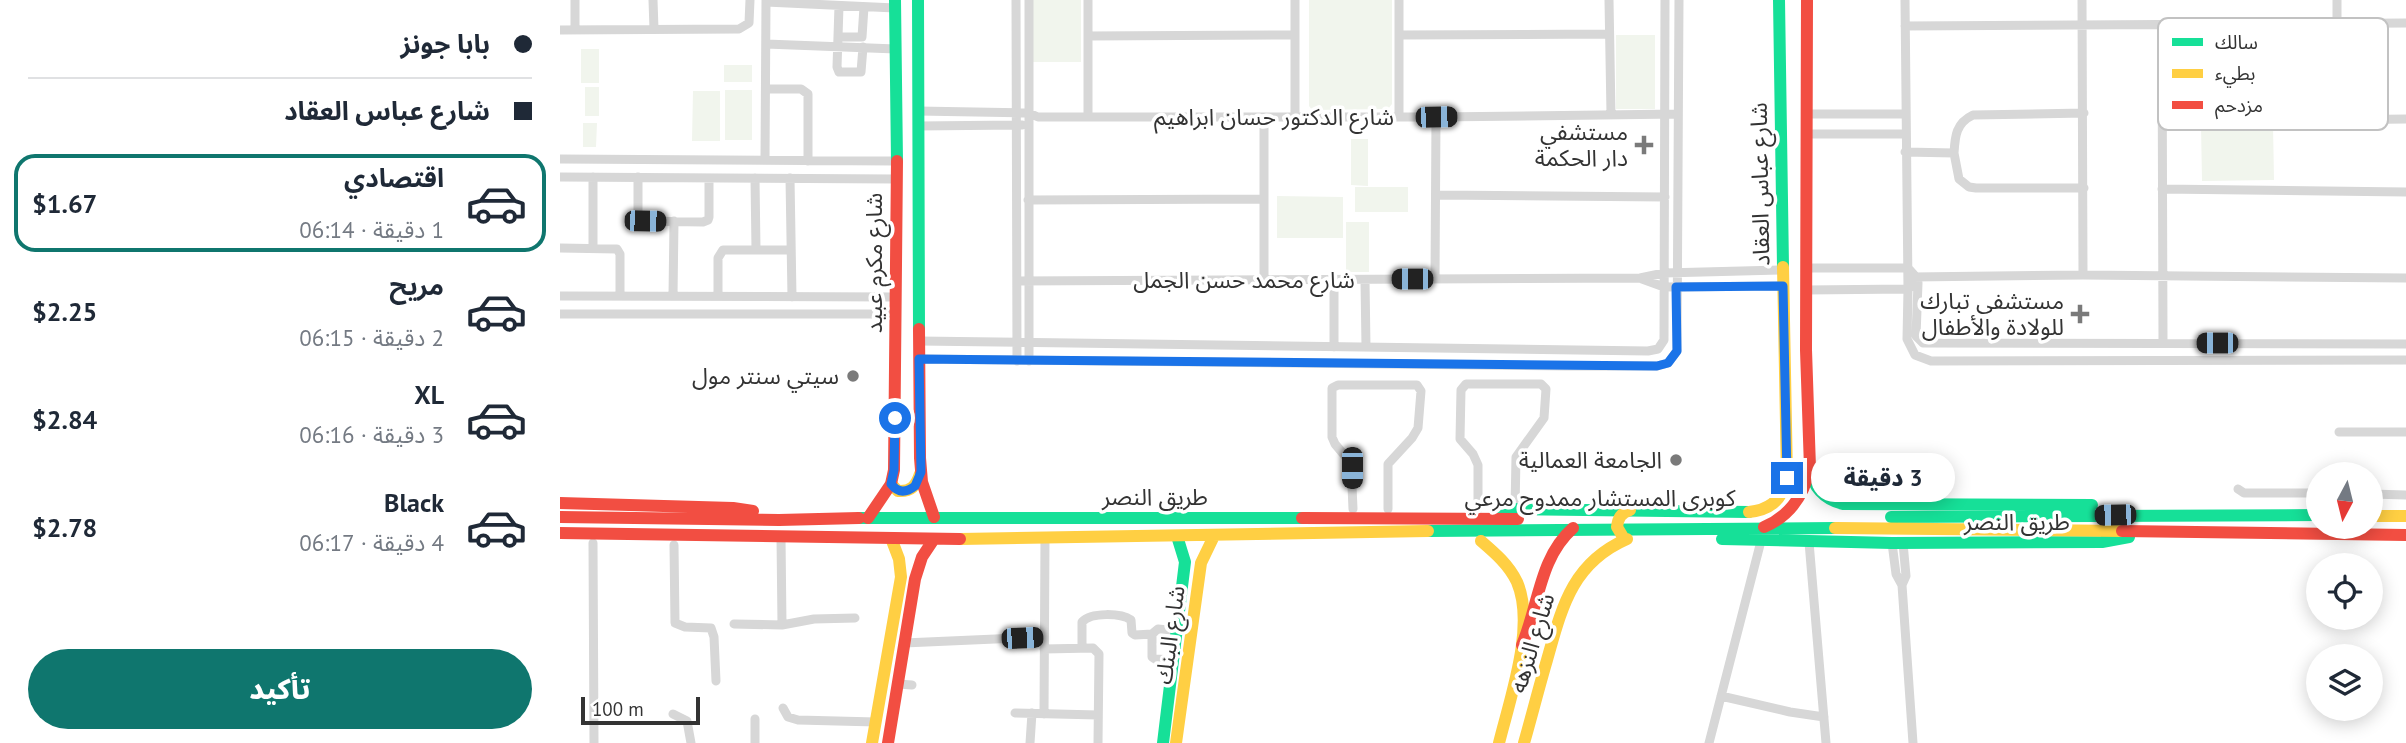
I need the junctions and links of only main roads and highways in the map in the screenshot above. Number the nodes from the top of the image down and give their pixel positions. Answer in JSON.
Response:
{"nodes":[{"id":1,"x":918,"y":0,"type":"edge"},
{"id":2,"x":1779,"y":0,"type":"edge"},
{"id":3,"x":1807,"y":0,"type":"edge"},
{"id":4,"x":895,"y":4,"type":"edge"},
{"id":5,"x":1810,"y":468,"type":"junction"},
{"id":6,"x":921,"y":472,"type":"junction"},
{"id":7,"x":891,"y":484,"type":"junction"},
{"id":8,"x":560,"y":503,"type":"edge"},
{"id":9,"x":1843,"y":503,"type":"junction"},
{"id":10,"x":1534,"y":509,"type":"junction"},
{"id":11,"x":1627,"y":510,"type":"junction"},
{"id":12,"x":1749,"y":512,"type":"joint"},
{"id":13,"x":2185,"y":514,"type":"junction"},
{"id":14,"x":2306,"y":516,"type":"edge"},
{"id":15,"x":2384,"y":516,"type":"edge"},
{"id":16,"x":2406,"y":516,"type":"edge"},
{"id":17,"x":560,"y":517,"type":"edge"},
{"id":18,"x":934,"y":517,"type":"junction"},
{"id":19,"x":868,"y":518,"type":"junction"},
{"id":20,"x":1224,"y":518,"type":"junction"},
{"id":21,"x":779,"y":520,"type":"junction"},
{"id":22,"x":2142,"y":530,"type":"junction"},
{"id":23,"x":560,"y":533,"type":"edge"},
{"id":24,"x":2406,"y":535,"type":"edge"},
{"id":25,"x":1177,"y":536,"type":"junction"},
{"id":26,"x":1215,"y":536,"type":"junction"},
{"id":27,"x":781,"y":537,"type":"junction"},
{"id":28,"x":891,"y":538,"type":"junction"},
{"id":29,"x":934,"y":539,"type":"junction"},
{"id":30,"x":1627,"y":539,"type":"junction"},
{"id":31,"x":1721,"y":539,"type":"junction"},
{"id":32,"x":1481,"y":541,"type":"junction"},
{"id":33,"x":560,"y":542,"type":"edge"},
{"id":34,"x":1853,"y":542,"type":"junction"},
{"id":35,"x":900,"y":566,"type":"junction"},
{"id":36,"x":917,"y":569,"type":"junction"},
{"id":37,"x":1184,"y":573,"type":"junction"},
{"id":38,"x":1199,"y":575,"type":"junction"},
{"id":39,"x":1522,"y":645,"type":"junction"},
{"id":40,"x":1515,"y":677,"type":"junction"},
{"id":41,"x":1538,"y":693,"type":"junction"},
{"id":42,"x":872,"y":743,"type":"edge"},
{"id":43,"x":888,"y":743,"type":"edge"},
{"id":44,"x":1163,"y":743,"type":"edge"},
{"id":45,"x":1176,"y":743,"type":"edge"},
{"id":46,"x":1499,"y":743,"type":"edge"},
{"id":47,"x":1524,"y":743,"type":"edge"}],
"edges":[{"from":1,"to":6,"type":"main road","name":"شارع مكرم عبيد"},
{"from":2,"to":12,"type":"main road","name":"شارع عباس العقاد"},
{"from":3,"to":5,"type":"main road","name":"شارع عباس العقاد"},
{"from":4,"to":7,"type":"main road","name":"شارع مكرم عبيد"},
{"from":5,"to":9,"type":"main road"},
{"from":5,"to":31,"type":"main road"},
{"from":6,"to":7,"type":"main road"},
{"from":6,"to":18,"type":"main road","name":"شارع مكرم عبيد"},
{"from":7,"to":19,"type":"main road","name":"شارع مكرم عبيد"},
{"from":8,"to":21,"type":"main road","name":"طريق النصر"},
{"from":9,"to":13,"type":"main road","name":"طريق النصر"},
{"from":9,"to":34,"type":"main road"},
{"from":10,"to":11,"type":"main road","name":"طريق النصر"},
{"from":10,"to":20,"type":"main road","name":"طريق النصر"},
{"from":10,"to":32,"type":"main road","name":"طريق النصر"},
{"from":11,"to":12,"type":"main road","name":"طريق النصر"},
{"from":11,"to":30,"type":"main road"},
{"from":11,"to":39,"type":"main road"},
{"from":13,"to":14,"type":"main road","name":"طريق النصر"},
{"from":13,"to":20,"type":"main road","name":"كوبرى المستشار ممدوح مرعي"},
{"from":15,"to":16,"type":"main road"},
{"from":17,"to":21,"type":"main road"},
{"from":18,"to":19,"type":"main road","name":"طريق النصر"},
{"from":18,"to":20,"type":"main road","name":"طريق النصر"},
{"from":19,"to":21,"type":"main road","name":"طريق النصر"},
{"from":22,"to":24,"type":"main road","name":"طريق النصر"},
{"from":22,"to":26,"type":"main road","name":"كوبرى المستشار ممدوح مرعي"},
{"from":22,"to":34,"type":"main road","name":"طريق النصر"},
{"from":23,"to":27,"type":"main road"},
{"from":25,"to":26,"type":"main road","name":"طريق النصر"},
{"from":25,"to":29,"type":"main road","name":"طريق النصر"},
{"from":25,"to":37,"type":"main road","name":"شارع البنك"},
{"from":26,"to":32,"type":"main road","name":"طريق النصر"},
{"from":26,"to":38,"type":"main road","name":"شارع البنك"},
{"from":27,"to":28,"type":"main road","name":"طريق النصر"},
{"from":27,"to":33,"type":"main road","name":"طريق النصر"},
{"from":28,"to":29,"type":"main road","name":"طريق النصر"},
{"from":28,"to":35,"type":"main road"},
{"from":29,"to":36,"type":"main road"},
{"from":30,"to":31,"type":"main road","name":"طريق النصر"},
{"from":30,"to":41,"type":"main road","name":"شارع النزهه"},
{"from":31,"to":34,"type":"main road","name":"طريق النصر"},
{"from":32,"to":39,"type":"main road","name":"شارع النزهه"},
{"from":35,"to":36,"type":"main road"},
{"from":35,"to":42,"type":"main road"},
{"from":36,"to":43,"type":"main road"},
{"from":37,"to":38,"type":"main road"},
{"from":37,"to":44,"type":"main road","name":"شارع البنك"},
{"from":38,"to":45,"type":"main road","name":"شارع البنك"},
{"from":39,"to":40,"type":"main road","name":"شارع النزهه"},
{"from":40,"to":41,"type":"main road"},
{"from":40,"to":46,"type":"main road","name":"شارع النزهه"},
{"from":41,"to":47,"type":"main road","name":"شارع النزهه"}]}
